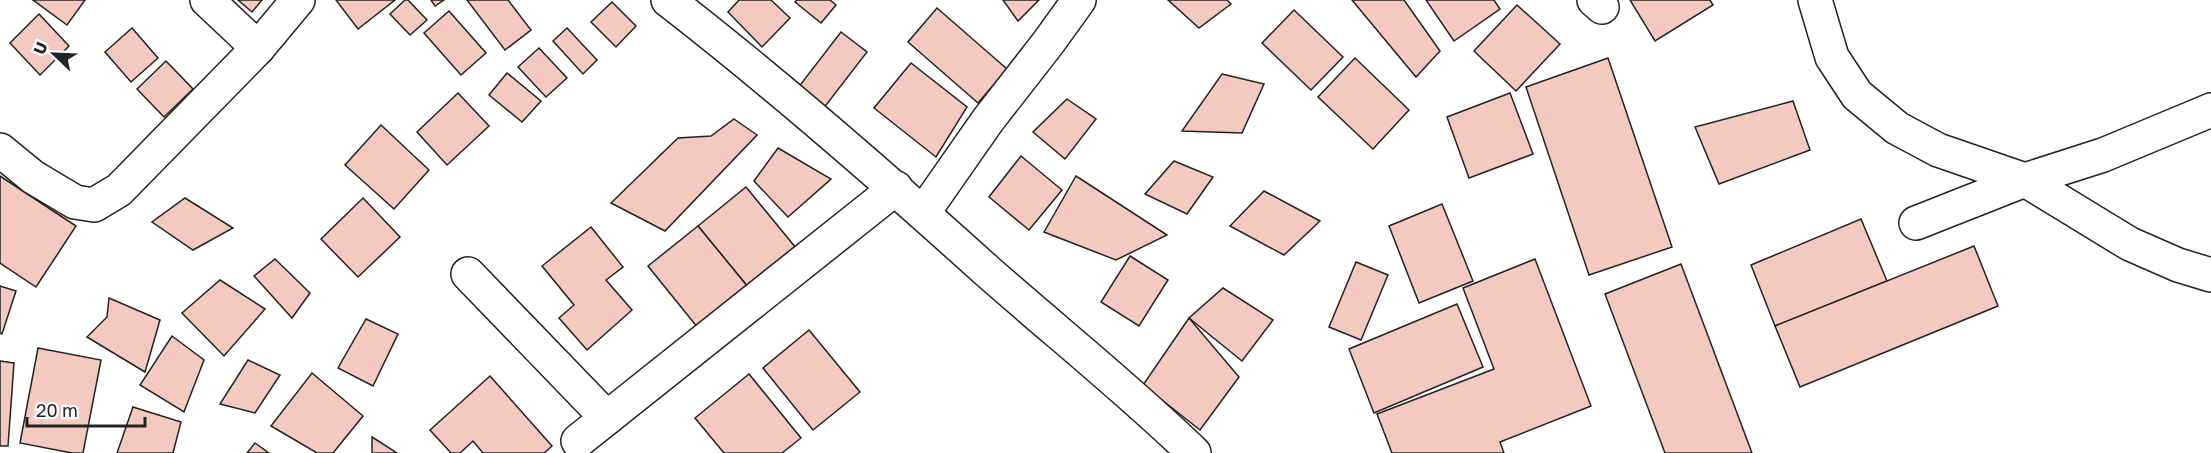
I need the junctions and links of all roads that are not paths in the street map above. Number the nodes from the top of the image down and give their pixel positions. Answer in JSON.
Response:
{"nodes":[{"id":1,"x":207,"y":0,"type":"edge"},
{"id":2,"x":298,"y":0,"type":"edge"},
{"id":3,"x":1079,"y":0,"type":"edge"},
{"id":4,"x":1815,"y":0,"type":"edge"},
{"id":5,"x":678,"y":3,"type":"edge"},
{"id":6,"x":258,"y":48,"type":"junction"},
{"id":7,"x":2211,"y":110,"type":"edge"},
{"id":8,"x":0,"y":150,"type":"edge"},
{"id":9,"x":2025,"y":180,"type":"junction"},
{"id":10,"x":896,"y":188,"type":"junction"},
{"id":11,"x":923,"y":213,"type":"junction"},
{"id":12,"x":1916,"y":223,"type":"dead end"},
{"id":13,"x":468,"y":274,"type":"dead end"},
{"id":14,"x":2211,"y":275,"type":"edge"},
{"id":15,"x":607,"y":418,"type":"junction"},
{"id":16,"x":578,"y":441,"type":"dead end"},
{"id":17,"x":1194,"y":453,"type":"edge"}],
"edges":[{"from":1,"to":6,"type":"street"},
{"from":2,"to":6,"type":"street"},
{"from":3,"to":11,"type":"street"},
{"from":4,"to":9,"type":"street"},
{"from":5,"to":10,"type":"street"},
{"from":6,"to":8,"type":"street"},
{"from":7,"to":9,"type":"street"},
{"from":9,"to":12,"type":"street"},
{"from":9,"to":14,"type":"street"},
{"from":10,"to":11,"type":"street"},
{"from":10,"to":15,"type":"street"},
{"from":11,"to":17,"type":"street"},
{"from":13,"to":15,"type":"street"},
{"from":15,"to":16,"type":"street"}]}
